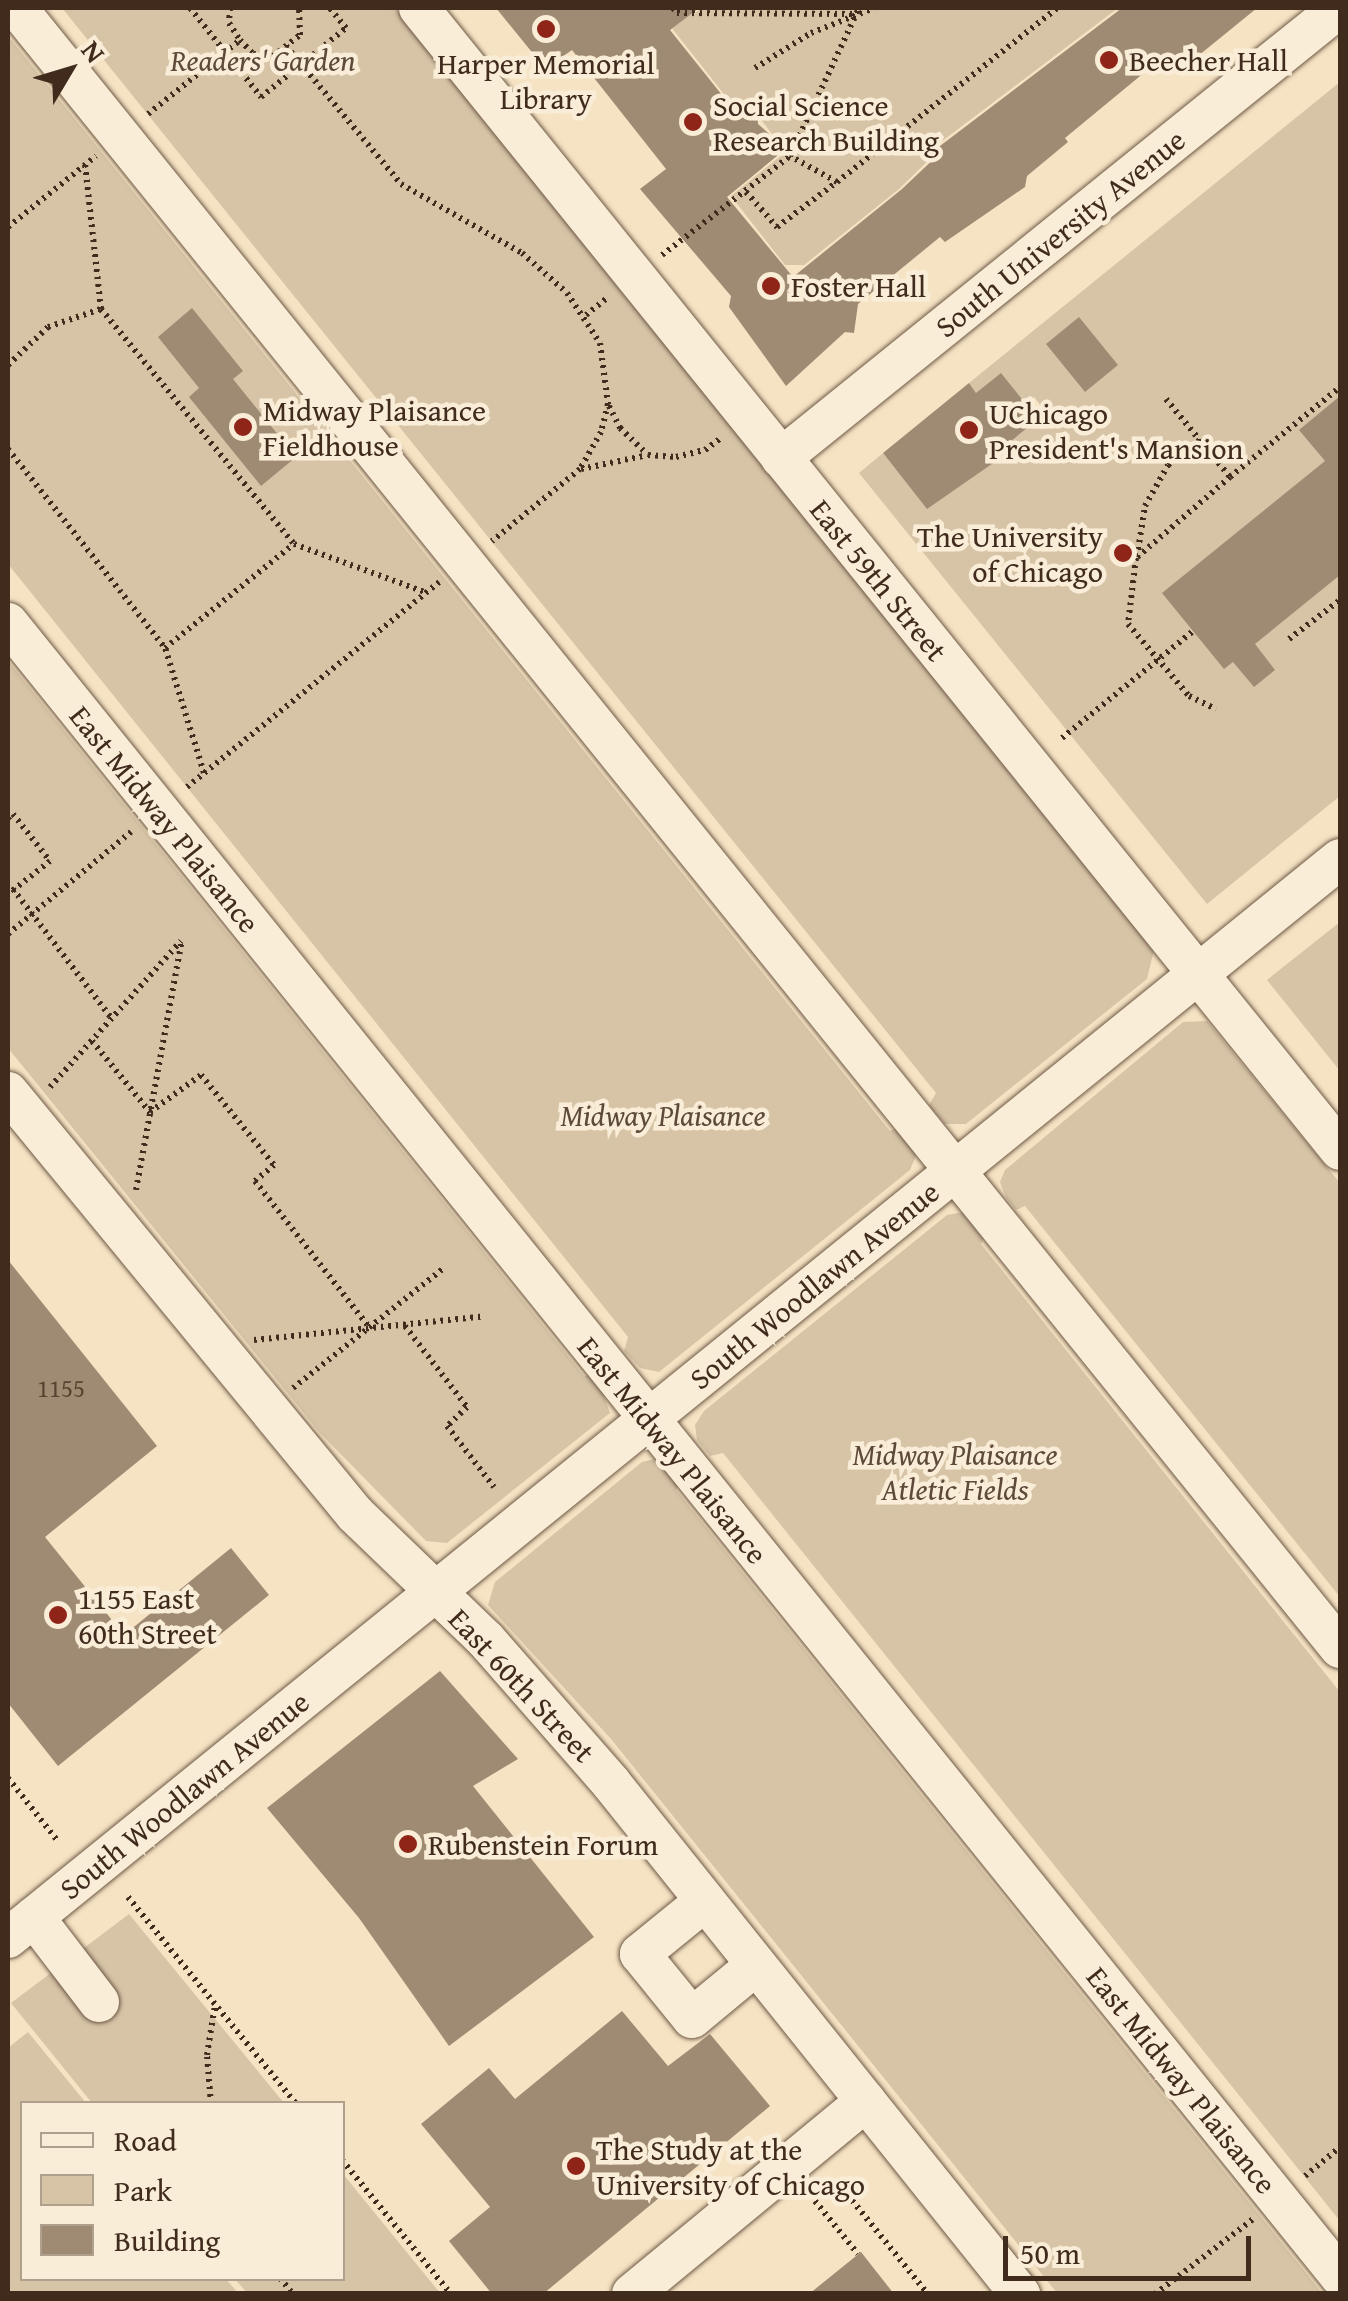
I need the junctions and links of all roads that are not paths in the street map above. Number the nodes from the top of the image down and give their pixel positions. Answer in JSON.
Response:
{"nodes":[{"id":1,"x":17,"y":8,"type":"edge"},
{"id":2,"x":419,"y":8,"type":"edge"},
{"id":3,"x":1339,"y":8,"type":"edge"},
{"id":4,"x":781,"y":458,"type":"junction"},
{"id":5,"x":8,"y":623,"type":"edge"},
{"id":6,"x":1340,"y":859,"type":"edge"},
{"id":7,"x":1198,"y":974,"type":"junction"},
{"id":8,"x":8,"y":1092,"type":"edge"},
{"id":9,"x":1340,"y":1150,"type":"edge"},
{"id":10,"x":954,"y":1172,"type":"junction"},
{"id":11,"x":648,"y":1420,"type":"junction"},
{"id":12,"x":434,"y":1592,"type":"junction"},
{"id":13,"x":1340,"y":1648,"type":"edge"},
{"id":14,"x":705,"y":1900,"type":"junction"},
{"id":15,"x":20,"y":1928,"type":"edge"},
{"id":16,"x":756,"y":1965,"type":"junction"},
{"id":17,"x":99,"y":2002,"type":"dead end"},
{"id":18,"x":866,"y":2101,"type":"junction"},
{"id":19,"x":1340,"y":2276,"type":"edge"},
{"id":20,"x":632,"y":2294,"type":"edge"},
{"id":21,"x":1020,"y":2294,"type":"edge"}],
"edges":[{"from":1,"to":10,"type":"street"},
{"from":2,"to":4,"type":"street","name":"East 59th Street"},
{"from":3,"to":4,"type":"street","name":"South University Avenue"},
{"from":4,"to":7,"type":"street","name":"East 59th Street"},
{"from":5,"to":11,"type":"street","name":"East Midway Plaisance"},
{"from":6,"to":7,"type":"street","name":"South Woodlawn Avenue"},
{"from":7,"to":9,"type":"street","name":"East 59th Street"},
{"from":7,"to":10,"type":"street","name":"South Woodlawn Avenue"},
{"from":8,"to":12,"type":"street","name":"East 60th Street"},
{"from":10,"to":11,"type":"street","name":"South Woodlawn Avenue"},
{"from":10,"to":13,"type":"street"},
{"from":11,"to":12,"type":"street","name":"South Woodlawn Avenue"},
{"from":11,"to":19,"type":"street","name":"East Midway Plaisance"},
{"from":12,"to":14,"type":"street","name":"East 60th Street"},
{"from":12,"to":15,"type":"street","name":"South Woodlawn Avenue"},
{"from":14,"to":16,"type":"street","name":"East 60th Street"},
{"from":14,"to":16,"type":"street"},
{"from":15,"to":17,"type":"street"},
{"from":16,"to":18,"type":"street","name":"East 60th Street"},
{"from":18,"to":20,"type":"street"},
{"from":18,"to":21,"type":"street","name":"East 60th Street"}]}
